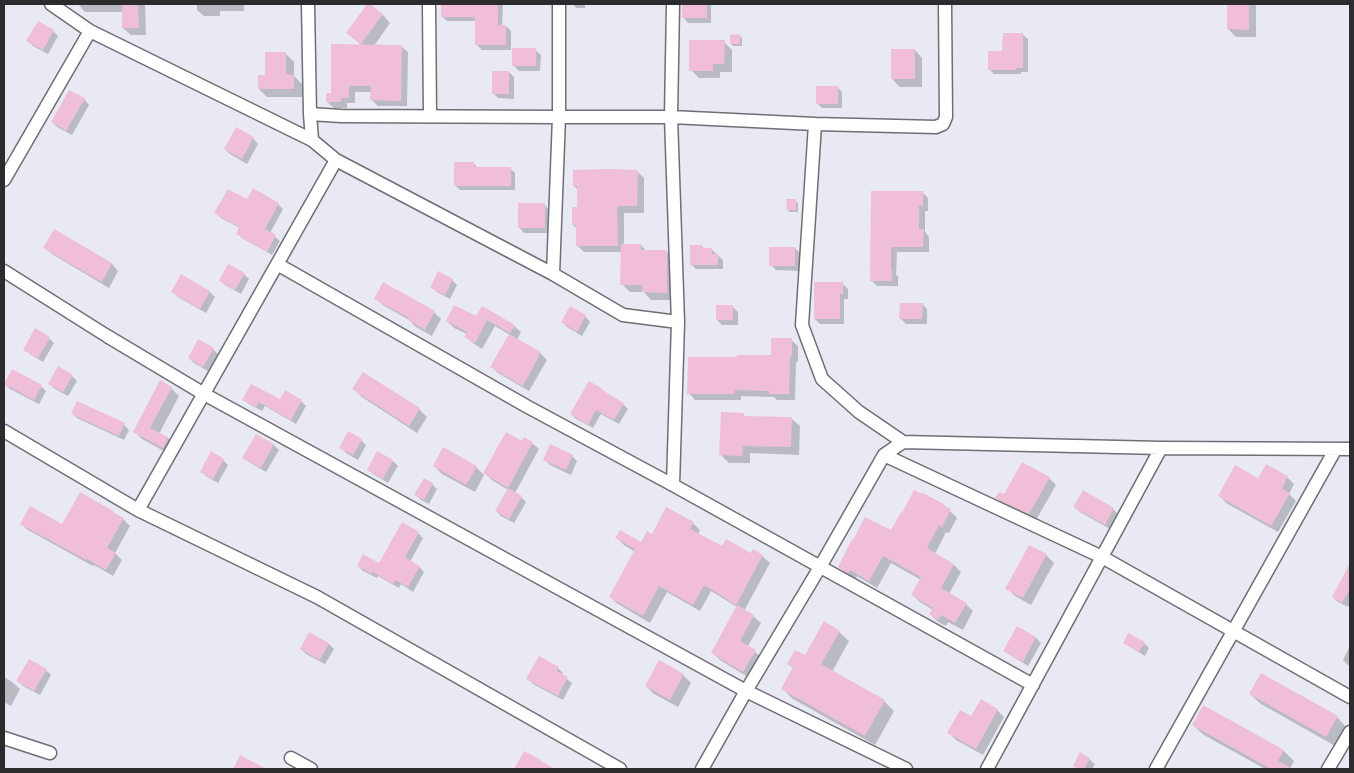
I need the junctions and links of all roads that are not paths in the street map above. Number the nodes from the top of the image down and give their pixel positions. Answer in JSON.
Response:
{"nodes":[{"id":1,"x":51,"y":4,"type":"edge"},
{"id":2,"x":308,"y":4,"type":"edge"},
{"id":3,"x":430,"y":4,"type":"edge"},
{"id":4,"x":558,"y":4,"type":"edge"},
{"id":5,"x":673,"y":4,"type":"edge"},
{"id":6,"x":945,"y":4,"type":"edge"},
{"id":7,"x":90,"y":31,"type":"junction"},
{"id":8,"x":310,"y":114,"type":"junction"},
{"id":9,"x":430,"y":116,"type":"junction"},
{"id":10,"x":559,"y":117,"type":"junction"},
{"id":11,"x":671,"y":117,"type":"junction"},
{"id":12,"x":815,"y":124,"type":"junction"},
{"id":13,"x":312,"y":140,"type":"junction"},
{"id":14,"x":336,"y":160,"type":"junction"},
{"id":15,"x":4,"y":180,"type":"edge"},
{"id":16,"x":277,"y":264,"type":"junction"},
{"id":17,"x":4,"y":271,"type":"edge"},
{"id":18,"x":553,"y":274,"type":"junction"},
{"id":19,"x":678,"y":322,"type":"junction"},
{"id":20,"x":204,"y":394,"type":"junction"},
{"id":21,"x":4,"y":431,"type":"edge"},
{"id":22,"x":903,"y":442,"type":"junction"},
{"id":23,"x":1161,"y":448,"type":"junction"},
{"id":24,"x":1335,"y":450,"type":"junction"},
{"id":25,"x":1350,"y":450,"type":"edge"},
{"id":26,"x":884,"y":454,"type":"junction"},
{"id":27,"x":673,"y":485,"type":"junction"},
{"id":28,"x":138,"y":510,"type":"junction"},
{"id":29,"x":1102,"y":557,"type":"junction"},
{"id":30,"x":820,"y":567,"type":"junction"},
{"id":31,"x":1234,"y":630,"type":"junction"},
{"id":32,"x":1033,"y":685,"type":"junction"},
{"id":33,"x":746,"y":690,"type":"junction"},
{"id":34,"x":1350,"y":697,"type":"edge"},
{"id":35,"x":1350,"y":732,"type":"edge"},
{"id":36,"x":4,"y":738,"type":"edge"},
{"id":37,"x":50,"y":753,"type":"dead end"},
{"id":38,"x":291,"y":758,"type":"dead end"},
{"id":39,"x":311,"y":769,"type":"edge"},
{"id":40,"x":620,"y":769,"type":"edge"},
{"id":41,"x":702,"y":769,"type":"edge"},
{"id":42,"x":906,"y":769,"type":"edge"},
{"id":43,"x":987,"y":769,"type":"edge"},
{"id":44,"x":1156,"y":769,"type":"edge"},
{"id":45,"x":1328,"y":769,"type":"edge"}],
"edges":[{"from":1,"to":7,"type":"street"},
{"from":2,"to":8,"type":"street"},
{"from":3,"to":9,"type":"street"},
{"from":4,"to":10,"type":"street"},
{"from":5,"to":11,"type":"street"},
{"from":6,"to":12,"type":"street"},
{"from":7,"to":13,"type":"street"},
{"from":7,"to":15,"type":"street"},
{"from":8,"to":9,"type":"street"},
{"from":8,"to":13,"type":"street"},
{"from":9,"to":10,"type":"street"},
{"from":10,"to":11,"type":"street"},
{"from":10,"to":18,"type":"street"},
{"from":11,"to":12,"type":"street"},
{"from":11,"to":19,"type":"street"},
{"from":12,"to":22,"type":"street"},
{"from":13,"to":14,"type":"street"},
{"from":14,"to":16,"type":"street"},
{"from":14,"to":18,"type":"street"},
{"from":16,"to":20,"type":"street"},
{"from":16,"to":27,"type":"street"},
{"from":17,"to":20,"type":"street"},
{"from":18,"to":19,"type":"street"},
{"from":19,"to":27,"type":"street"},
{"from":20,"to":28,"type":"street"},
{"from":20,"to":33,"type":"street"},
{"from":21,"to":28,"type":"street"},
{"from":22,"to":23,"type":"street"},
{"from":22,"to":26,"type":"street"},
{"from":23,"to":24,"type":"street"},
{"from":23,"to":29,"type":"street"},
{"from":24,"to":25,"type":"street"},
{"from":24,"to":31,"type":"street"},
{"from":26,"to":29,"type":"street"},
{"from":26,"to":30,"type":"street"},
{"from":27,"to":30,"type":"street"},
{"from":28,"to":40,"type":"street"},
{"from":29,"to":31,"type":"street"},
{"from":29,"to":32,"type":"street"},
{"from":30,"to":32,"type":"street"},
{"from":30,"to":33,"type":"street"},
{"from":31,"to":34,"type":"street"},
{"from":31,"to":44,"type":"street"},
{"from":32,"to":43,"type":"street"},
{"from":33,"to":41,"type":"street"},
{"from":33,"to":42,"type":"street"},
{"from":35,"to":45,"type":"street"},
{"from":36,"to":37,"type":"street"},
{"from":38,"to":39,"type":"street"}]}
